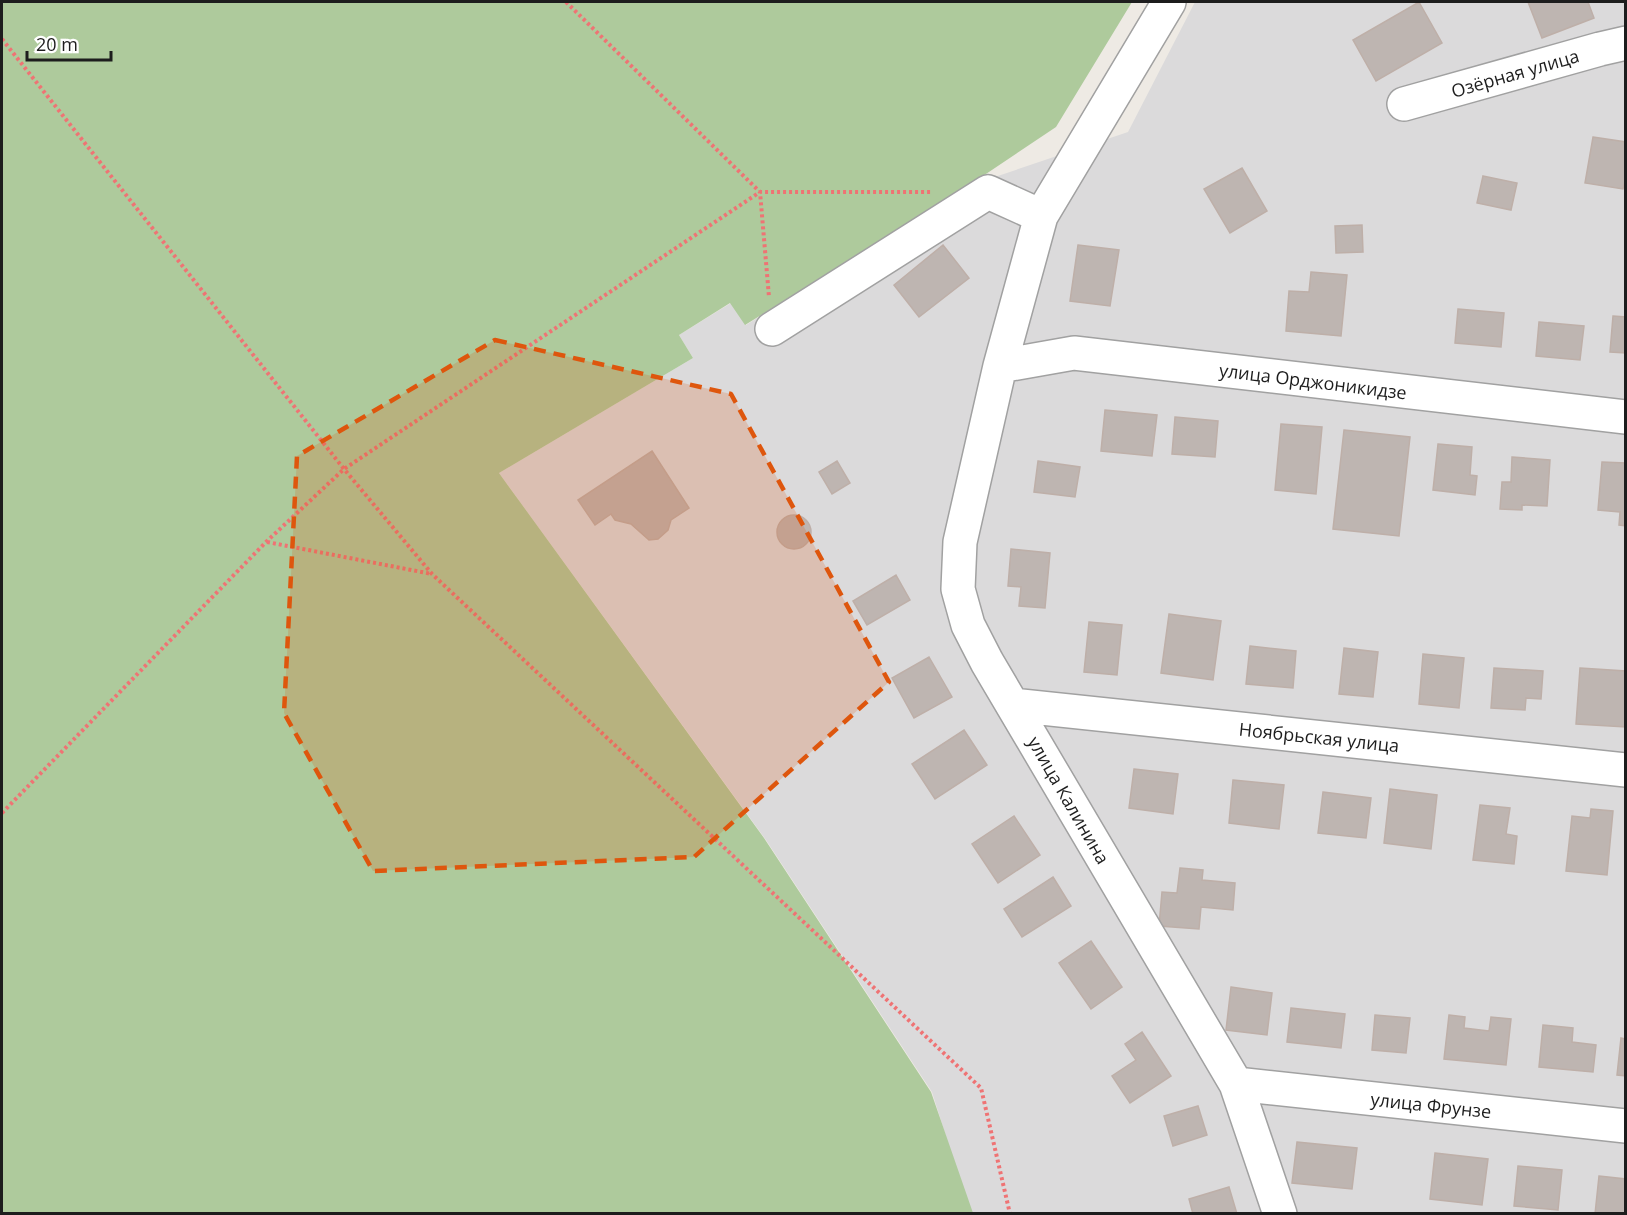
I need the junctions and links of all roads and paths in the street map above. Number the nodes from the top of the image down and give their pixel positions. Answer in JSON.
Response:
{"nodes":[{"id":1,"x":566,"y":2,"type":"edge"},
{"id":2,"x":1169,"y":2,"type":"edge"},
{"id":3,"x":2,"y":39,"type":"edge"},
{"id":4,"x":1626,"y":43,"type":"edge"},
{"id":5,"x":1404,"y":104,"type":"dead end"},
{"id":6,"x":760,"y":192,"type":"junction"},
{"id":7,"x":940,"y":192,"type":"dead end"},
{"id":8,"x":1041,"y":216,"type":"junction"},
{"id":9,"x":772,"y":329,"type":"joint"},
{"id":10,"x":1000,"y":366,"type":"junction"},
{"id":11,"x":1626,"y":417,"type":"edge"},
{"id":12,"x":344,"y":469,"type":"junction"},
{"id":13,"x":266,"y":542,"type":"junction"},
{"id":14,"x":432,"y":574,"type":"junction"},
{"id":15,"x":1013,"y":705,"type":"junction"},
{"id":16,"x":1626,"y":770,"type":"edge"},
{"id":17,"x":2,"y":813,"type":"edge"},
{"id":18,"x":1236,"y":1084,"type":"junction"},
{"id":19,"x":1626,"y":1126,"type":"edge"},
{"id":20,"x":1010,"y":1214,"type":"edge"},
{"id":21,"x":1280,"y":1214,"type":"edge"}],
"edges":[{"from":1,"to":6,"type":"path"},
{"from":2,"to":8,"type":"street","name":"улица Калинина"},
{"from":3,"to":12,"type":"path"},
{"from":4,"to":5,"type":"street","name":"Озёрная улица"},
{"from":6,"to":7,"type":"path"},
{"from":6,"to":9,"type":"path"},
{"from":6,"to":12,"type":"path"},
{"from":8,"to":9,"type":"street"},
{"from":8,"to":10,"type":"street","name":"улица Калинина"},
{"from":10,"to":11,"type":"street","name":"улица Орджоникидзе"},
{"from":10,"to":15,"type":"street","name":"улица Калинина"},
{"from":12,"to":13,"type":"path"},
{"from":12,"to":14,"type":"path"},
{"from":13,"to":14,"type":"path"},
{"from":13,"to":17,"type":"path"},
{"from":14,"to":20,"type":"path"},
{"from":15,"to":16,"type":"street","name":"Ноябрьская улица"},
{"from":15,"to":18,"type":"street","name":"улица Калинина"},
{"from":18,"to":19,"type":"street","name":"улица Фрунзе"},
{"from":18,"to":21,"type":"street","name":"улица Калинина"}]}
